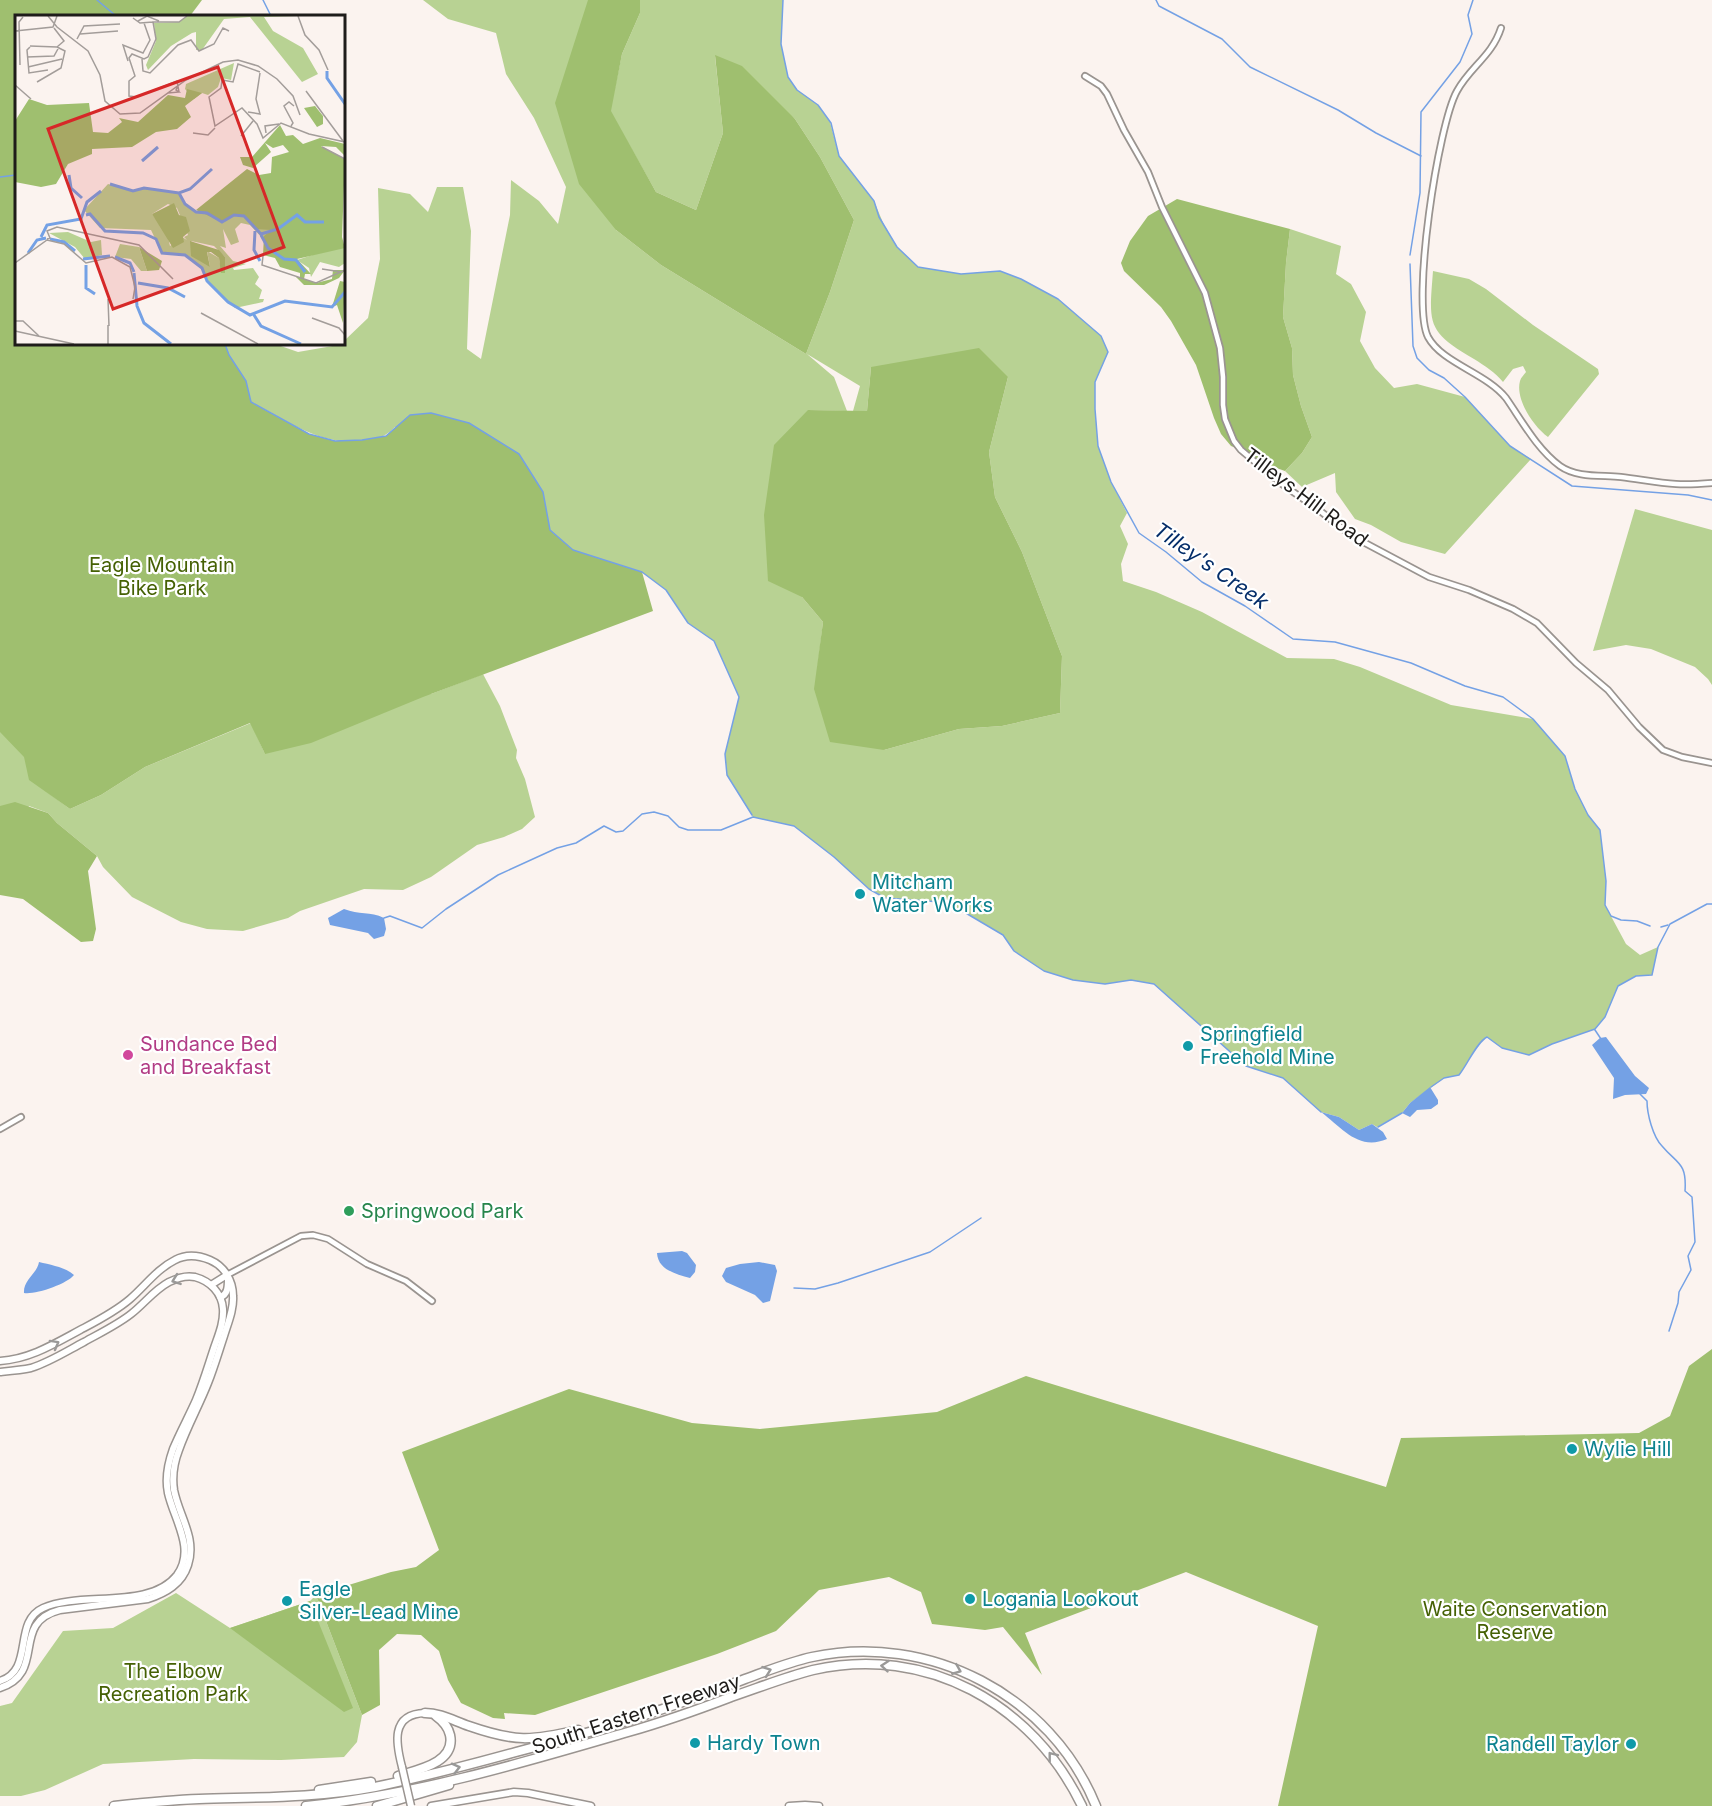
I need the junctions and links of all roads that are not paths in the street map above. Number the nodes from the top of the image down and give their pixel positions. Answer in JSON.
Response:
{"nodes":[{"id":1,"x":1501,"y":28,"type":"dead end"},
{"id":2,"x":1086,"y":76,"type":"dead end"},
{"id":3,"x":1712,"y":483,"type":"edge"},
{"id":4,"x":1712,"y":763,"type":"edge"},
{"id":5,"x":21,"y":1117,"type":"dead end"},
{"id":6,"x":0,"y":1129,"type":"edge"},
{"id":7,"x":228,"y":1275,"type":"junction"},
{"id":8,"x":211,"y":1285,"type":"junction"},
{"id":9,"x":220,"y":1298,"type":"junction"},
{"id":10,"x":432,"y":1301,"type":"dead end"},
{"id":11,"x":0,"y":1361,"type":"edge"},
{"id":12,"x":0,"y":1372,"type":"edge"},
{"id":13,"x":0,"y":1681,"type":"edge"},
{"id":14,"x":0,"y":1688,"type":"edge"},
{"id":15,"x":425,"y":1713,"type":"junction"},
{"id":16,"x":653,"y":1713,"type":"junction"},
{"id":17,"x":481,"y":1773,"type":"junction"},
{"id":18,"x":289,"y":1797,"type":"junction"},
{"id":19,"x":114,"y":1806,"type":"edge"},
{"id":20,"x":306,"y":1806,"type":"edge"},
{"id":21,"x":377,"y":1806,"type":"edge"},
{"id":22,"x":411,"y":1806,"type":"edge"},
{"id":23,"x":431,"y":1806,"type":"edge"},
{"id":24,"x":591,"y":1806,"type":"edge"},
{"id":25,"x":789,"y":1806,"type":"edge"},
{"id":26,"x":819,"y":1806,"type":"edge"},
{"id":27,"x":1082,"y":1806,"type":"edge"},
{"id":28,"x":1096,"y":1806,"type":"edge"}],
"edges":[{"from":1,"to":3,"type":"street"},
{"from":2,"to":4,"type":"street","name":"Tilleys Hill Road"},
{"from":5,"to":6,"type":"street"},
{"from":7,"to":8,"type":"main road"},
{"from":7,"to":9,"type":"main road"},
{"from":7,"to":10,"type":"street"},
{"from":11,"to":7,"type":"main road","one_way":true},
{"from":7,"to":14,"type":"main road"},
{"from":8,"to":9,"type":"main road"},
{"from":8,"to":12,"type":"main road","one_way":true},
{"from":9,"to":13,"type":"main road"},
{"from":15,"to":16,"type":"highway"},
{"from":15,"to":18,"type":"highway"},
{"from":15,"to":22,"type":"main road","bridge":true},
{"from":18,"to":16,"type":"highway","name":"South Eastern Freeway","one_way":true},
{"from":16,"to":28,"type":"highway","name":"South Eastern Freeway","one_way":true},
{"from":17,"to":20,"type":"highway","name":"South Eastern Freeway"},
{"from":17,"to":21,"type":"highway"},
{"from":27,"to":17,"type":"highway","name":"South Eastern Freeway","one_way":true},
{"from":18,"to":19,"type":"highway","name":"South Eastern Freeway"},
{"from":23,"to":24,"type":"main road"},
{"from":25,"to":26,"type":"main road"}]}
